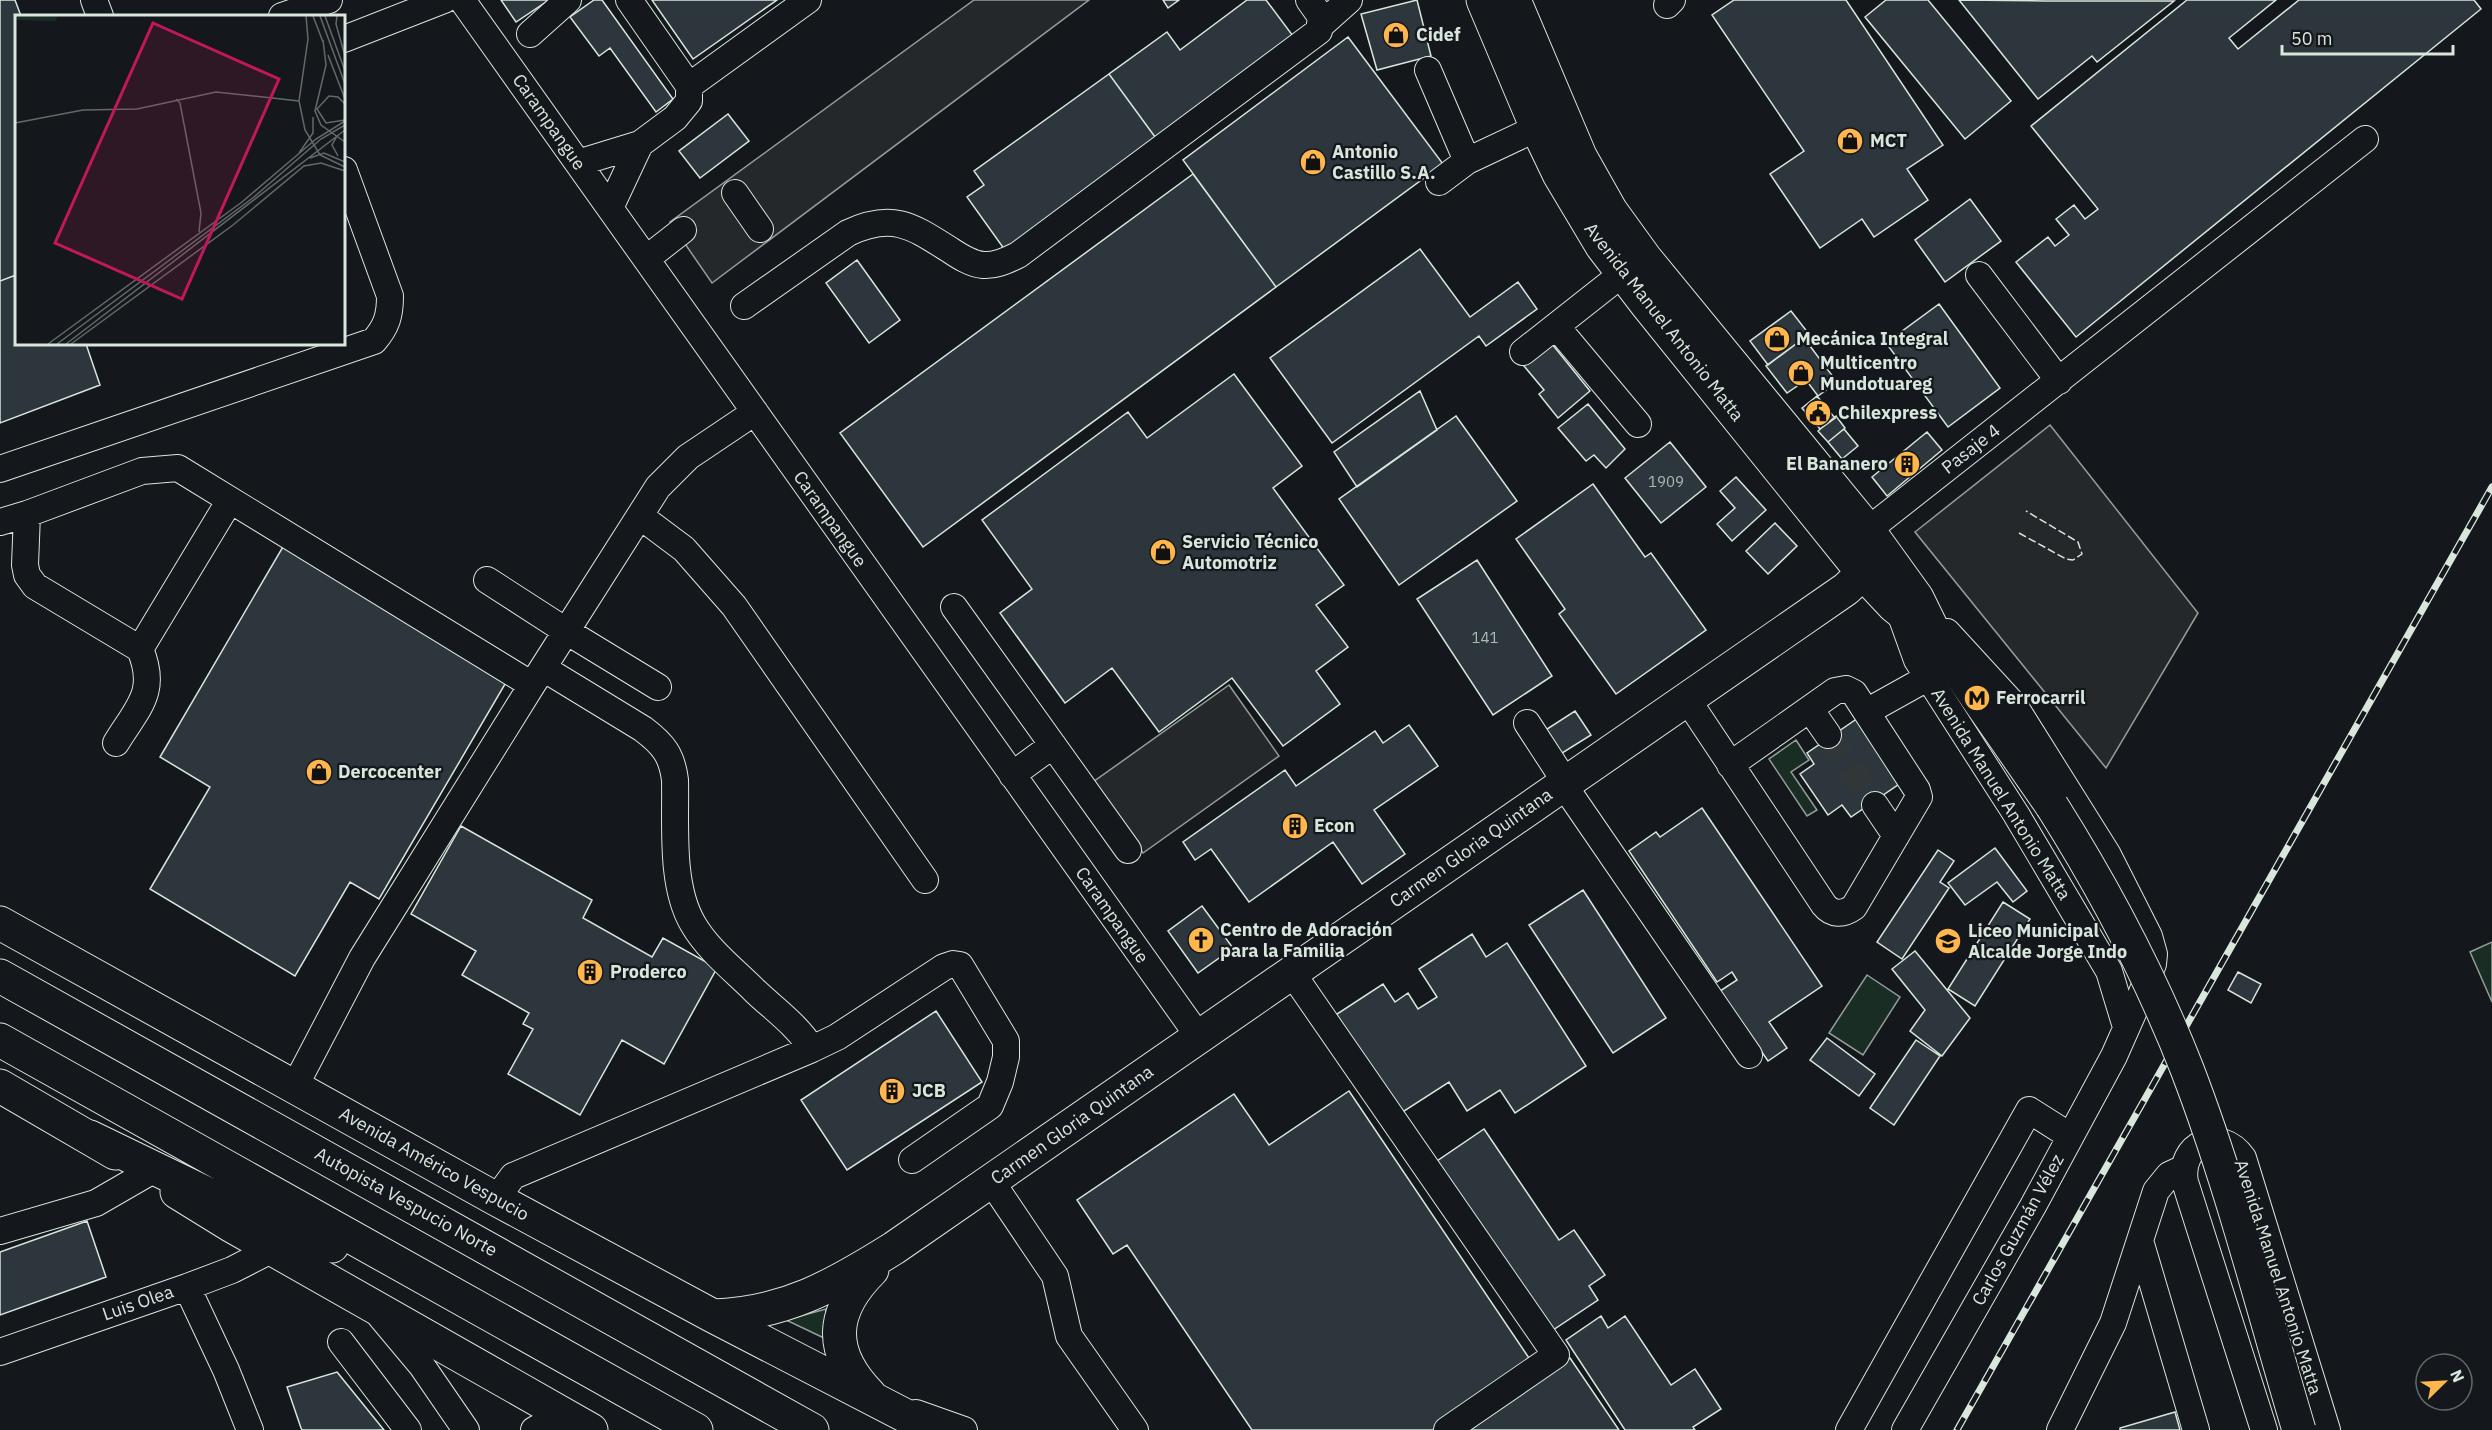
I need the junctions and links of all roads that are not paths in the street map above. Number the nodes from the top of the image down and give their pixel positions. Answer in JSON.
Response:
{"nodes":[{"id":1,"x":94,"y":0,"type":"edge"},
{"id":2,"x":329,"y":0,"type":"edge"},
{"id":3,"x":444,"y":0,"type":"edge"},
{"id":4,"x":462,"y":0,"type":"edge"},
{"id":5,"x":568,"y":0,"type":"edge"},
{"id":6,"x":629,"y":0,"type":"edge"},
{"id":7,"x":808,"y":0,"type":"edge"},
{"id":8,"x":1309,"y":0,"type":"edge"},
{"id":9,"x":1349,"y":0,"type":"edge"},
{"id":10,"x":1483,"y":0,"type":"edge"},
{"id":11,"x":1514,"y":0,"type":"edge"},
{"id":12,"x":100,"y":15,"type":"edge"},
{"id":13,"x":289,"y":15,"type":"edge"},
{"id":14,"x":1321,"y":25,"type":"junction"},
{"id":15,"x":530,"y":34,"type":"dead end"},
{"id":16,"x":345,"y":39,"type":"edge"},
{"id":17,"x":1428,"y":70,"type":"dead end"},
{"id":18,"x":689,"y":86,"type":"junction"},
{"id":19,"x":1537,"y":128,"type":"junction"},
{"id":20,"x":2365,"y":139,"type":"dead end"},
{"id":21,"x":640,"y":144,"type":"junction"},
{"id":22,"x":1467,"y":161,"type":"junction"},
{"id":23,"x":578,"y":163,"type":"junction"},
{"id":24,"x":345,"y":173,"type":"edge"},
{"id":25,"x":1439,"y":182,"type":"dead end"},
{"id":26,"x":735,"y":193,"type":"dead end"},
{"id":27,"x":610,"y":208,"type":"junction"},
{"id":28,"x":760,"y":229,"type":"dead end"},
{"id":29,"x":683,"y":230,"type":"dead end"},
{"id":30,"x":646,"y":259,"type":"junction"},
{"id":31,"x":1622,"y":274,"type":"junction"},
{"id":32,"x":1980,"y":275,"type":"dead end"},
{"id":33,"x":744,"y":306,"type":"dead end"},
{"id":34,"x":1556,"y":326,"type":"junction"},
{"id":35,"x":1523,"y":352,"type":"dead end"},
{"id":36,"x":2067,"y":375,"type":"junction"},
{"id":37,"x":755,"y":412,"type":"junction"},
{"id":38,"x":1638,"y":424,"type":"dead end"},
{"id":39,"x":0,"y":469,"type":"edge"},
{"id":40,"x":230,"y":500,"type":"junction"},
{"id":41,"x":27,"y":514,"type":"junction"},
{"id":42,"x":640,"y":516,"type":"junction"},
{"id":43,"x":0,"y":522,"type":"edge"},
{"id":44,"x":1868,"y":530,"type":"junction"},
{"id":45,"x":1863,"y":573,"type":"junction"},
{"id":46,"x":487,"y":580,"type":"dead end"},
{"id":47,"x":1908,"y":604,"type":"junction"},
{"id":48,"x":954,"y":607,"type":"dead end"},
{"id":49,"x":566,"y":632,"type":"junction"},
{"id":50,"x":140,"y":649,"type":"junction"},
{"id":51,"x":537,"y":676,"type":"junction"},
{"id":52,"x":1929,"y":677,"type":"junction"},
{"id":53,"x":658,"y":687,"type":"dead end"},
{"id":54,"x":1687,"y":699,"type":"junction"},
{"id":55,"x":1810,"y":709,"type":"junction"},
{"id":56,"x":1868,"y":711,"type":"junction"},
{"id":57,"x":1527,"y":723,"type":"dead end"},
{"id":58,"x":1828,"y":735,"type":"tunnel mouth"},
{"id":59,"x":116,"y":743,"type":"dead end"},
{"id":60,"x":1053,"y":745,"type":"junction"},
{"id":61,"x":1730,"y":765,"type":"junction"},
{"id":62,"x":1012,"y":775,"type":"junction"},
{"id":63,"x":1565,"y":784,"type":"junction"},
{"id":64,"x":1875,"y":805,"type":"tunnel mouth"},
{"id":65,"x":1896,"y":836,"type":"junction"},
{"id":66,"x":1128,"y":850,"type":"dead end"},
{"id":67,"x":925,"y":880,"type":"dead end"},
{"id":68,"x":0,"y":923,"type":"edge"},
{"id":69,"x":1292,"y":973,"type":"junction"},
{"id":70,"x":0,"y":976,"type":"edge"},
{"id":71,"x":2126,"y":1027,"type":"junction"},
{"id":72,"x":1199,"y":1037,"type":"junction"},
{"id":73,"x":0,"y":1040,"type":"edge"},
{"id":74,"x":812,"y":1049,"type":"junction"},
{"id":75,"x":1749,"y":1055,"type":"dead end"},
{"id":76,"x":0,"y":1086,"type":"edge"},
{"id":77,"x":295,"y":1086,"type":"junction"},
{"id":78,"x":2070,"y":1136,"type":"junction"},
{"id":79,"x":90,"y":1137,"type":"junction"},
{"id":80,"x":912,"y":1160,"type":"dead end"},
{"id":81,"x":2182,"y":1169,"type":"junction"},
{"id":82,"x":148,"y":1173,"type":"junction"},
{"id":83,"x":991,"y":1181,"type":"junction"},
{"id":84,"x":496,"y":1199,"type":"junction"},
{"id":85,"x":0,"y":1231,"type":"edge"},
{"id":86,"x":2141,"y":1244,"type":"junction"},
{"id":87,"x":894,"y":1248,"type":"junction"},
{"id":88,"x":273,"y":1249,"type":"junction"},
{"id":89,"x":187,"y":1287,"type":"junction"},
{"id":90,"x":371,"y":1306,"type":"junction"},
{"id":91,"x":476,"y":1307,"type":"junction"},
{"id":92,"x":713,"y":1316,"type":"junction"},
{"id":93,"x":341,"y":1342,"type":"dead end"},
{"id":94,"x":0,"y":1352,"type":"edge"},
{"id":95,"x":872,"y":1397,"type":"junction"},
{"id":96,"x":578,"y":1423,"type":"edge"},
{"id":97,"x":250,"y":1430,"type":"edge"},
{"id":98,"x":408,"y":1430,"type":"edge"},
{"id":99,"x":466,"y":1430,"type":"edge"},
{"id":100,"x":534,"y":1430,"type":"edge"},
{"id":101,"x":696,"y":1430,"type":"edge"},
{"id":102,"x":812,"y":1430,"type":"edge"},
{"id":103,"x":933,"y":1430,"type":"edge"},
{"id":104,"x":964,"y":1430,"type":"edge"},
{"id":105,"x":1135,"y":1430,"type":"edge"},
{"id":106,"x":1447,"y":1430,"type":"edge"},
{"id":107,"x":1849,"y":1430,"type":"edge"},
{"id":108,"x":1905,"y":1430,"type":"edge"},
{"id":109,"x":2060,"y":1430,"type":"edge"},
{"id":110,"x":2196,"y":1430,"type":"edge"},
{"id":111,"x":2264,"y":1430,"type":"edge"},
{"id":112,"x":2299,"y":1430,"type":"edge"},
{"id":113,"x":2327,"y":1430,"type":"edge"}],
"edges":[{"from":1,"to":12,"type":"street"},
{"from":2,"to":13,"type":"street"},
{"from":3,"to":16,"type":"street"},
{"from":4,"to":23,"type":"street","name":"Carampangue"},
{"from":5,"to":15,"type":"street"},
{"from":6,"to":18,"type":"street"},
{"from":7,"to":18,"type":"street"},
{"from":8,"to":14,"type":"street"},
{"from":9,"to":14,"type":"street"},
{"from":10,"to":19,"type":"main road","name":"Avenida Manuel Antonio Matta"},
{"from":11,"to":44,"type":"main road","name":"Avenida Manuel Antonio Matta"},
{"from":14,"to":33,"type":"street"},
{"from":17,"to":22,"type":"street"},
{"from":18,"to":21,"type":"street"},
{"from":19,"to":22,"type":"street"},
{"from":19,"to":31,"type":"main road","name":"Avenida Manuel Antonio Matta"},
{"from":20,"to":36,"type":"street","name":"Pasaje 4"},
{"from":21,"to":23,"type":"street"},
{"from":21,"to":27,"type":"street"},
{"from":22,"to":25,"type":"street"},
{"from":23,"to":27,"type":"street","name":"Carampangue"},
{"from":24,"to":39,"type":"street"},
{"from":26,"to":28,"type":"street"},
{"from":27,"to":30,"type":"street","name":"Carampangue"},
{"from":29,"to":30,"type":"street"},
{"from":30,"to":37,"type":"street","name":"Carampangue"},
{"from":31,"to":34,"type":"street"},
{"from":31,"to":45,"type":"main road","name":"Avenida Manuel Antonio Matta"},
{"from":32,"to":36,"type":"street"},
{"from":34,"to":35,"type":"street"},
{"from":34,"to":38,"type":"street"},
{"from":36,"to":44,"type":"street","name":"Pasaje 4"},
{"from":37,"to":42,"type":"street"},
{"from":37,"to":62,"type":"street","name":"Carampangue"},
{"from":40,"to":41,"type":"street"},
{"from":40,"to":50,"type":"street"},
{"from":40,"to":51,"type":"street"},
{"from":41,"to":43,"type":"street"},
{"from":41,"to":50,"type":"street"},
{"from":42,"to":49,"type":"street"},
{"from":42,"to":67,"type":"street"},
{"from":44,"to":45,"type":"main road"},
{"from":44,"to":47,"type":"main road","name":"Avenida Manuel Antonio Matta"},
{"from":45,"to":47,"type":"main road","name":"Avenida Manuel Antonio Matta"},
{"from":45,"to":54,"type":"main road","name":"Carmen Gloria Quintana"},
{"from":46,"to":49,"type":"street"},
{"from":47,"to":52,"type":"street","name":"Avenida Manuel Antonio Matta"},
{"from":47,"to":71,"type":"street","name":"Avenida Manuel Antonio Matta"},
{"from":47,"to":112,"type":"main road","name":"Avenida Manuel Antonio Matta","bridge":true},
{"from":48,"to":60,"type":"street"},
{"from":49,"to":51,"type":"street"},
{"from":49,"to":53,"type":"street"},
{"from":50,"to":59,"type":"street"},
{"from":51,"to":74,"type":"street"},
{"from":51,"to":77,"type":"street"},
{"from":52,"to":56,"type":"street"},
{"from":52,"to":71,"type":"street","name":"Avenida Manuel Antonio Matta"},
{"from":54,"to":61,"type":"street"},
{"from":54,"to":63,"type":"main road","name":"Carmen Gloria Quintana"},
{"from":55,"to":56,"type":"street"},
{"from":55,"to":58,"type":"street"},
{"from":55,"to":61,"type":"street"},
{"from":56,"to":65,"type":"street"},
{"from":57,"to":63,"type":"street"},
{"from":60,"to":62,"type":"street"},
{"from":60,"to":66,"type":"street"},
{"from":61,"to":65,"type":"street"},
{"from":62,"to":72,"type":"street","name":"Carampangue"},
{"from":63,"to":69,"type":"main road","name":"Carmen Gloria Quintana"},
{"from":63,"to":75,"type":"street"},
{"from":64,"to":65,"type":"street"},
{"from":68,"to":77,"type":"main road","name":"Avenida Américo Vespucio"},
{"from":69,"to":72,"type":"main road","name":"Carmen Gloria Quintana"},
{"from":69,"to":106,"type":"street"},
{"from":70,"to":102,"type":"main road","name":"Autopista Vespucio Norte"},
{"from":71,"to":78,"type":"street","name":"Carlos Guzmán Vélez"},
{"from":72,"to":83,"type":"main road","name":"Carmen Gloria Quintana"},
{"from":73,"to":91,"type":"main road"},
{"from":74,"to":80,"type":"street"},
{"from":74,"to":84,"type":"street"},
{"from":76,"to":79,"type":"main road"},
{"from":77,"to":84,"type":"main road","name":"Avenida Américo Vespucio"},
{"from":78,"to":107,"type":"street"},
{"from":78,"to":108,"type":"street","name":"Carlos Guzmán Vélez"},
{"from":79,"to":82,"type":"main road"},
{"from":79,"to":91,"type":"main road"},
{"from":81,"to":86,"type":"street","name":"Avenida Manuel Antonio Matta"},
{"from":81,"to":111,"type":"street"},
{"from":81,"to":113,"type":"street","name":"Avenida Manuel Antonio Matta"},
{"from":82,"to":85,"type":"street"},
{"from":82,"to":88,"type":"main road"},
{"from":83,"to":87,"type":"main road","name":"Carmen Gloria Quintana"},
{"from":83,"to":105,"type":"street"},
{"from":84,"to":92,"type":"main road","name":"Avenida Américo Vespucio"},
{"from":86,"to":109,"type":"street","name":"Avenida Manuel Antonio Matta"},
{"from":86,"to":110,"type":"street"},
{"from":87,"to":92,"type":"main road","name":"Carmen Gloria Quintana"},
{"from":87,"to":95,"type":"main road","name":"Carmen Gloria Quintana"},
{"from":88,"to":89,"type":"street","name":"Luis Olea"},
{"from":88,"to":90,"type":"main road"},
{"from":89,"to":94,"type":"street","name":"Luis Olea"},
{"from":89,"to":97,"type":"street"},
{"from":90,"to":96,"type":"main road"},
{"from":90,"to":99,"type":"street"},
{"from":91,"to":101,"type":"main road"},
{"from":92,"to":95,"type":"main road","name":"Avenida Américo Vespucio"},
{"from":93,"to":98,"type":"street"},
{"from":95,"to":103,"type":"main road","name":"Avenida Américo Vespucio"},
{"from":95,"to":104,"type":"street","name":"Avenida Américo Vespucio"},
{"from":96,"to":100,"type":"street"}]}
